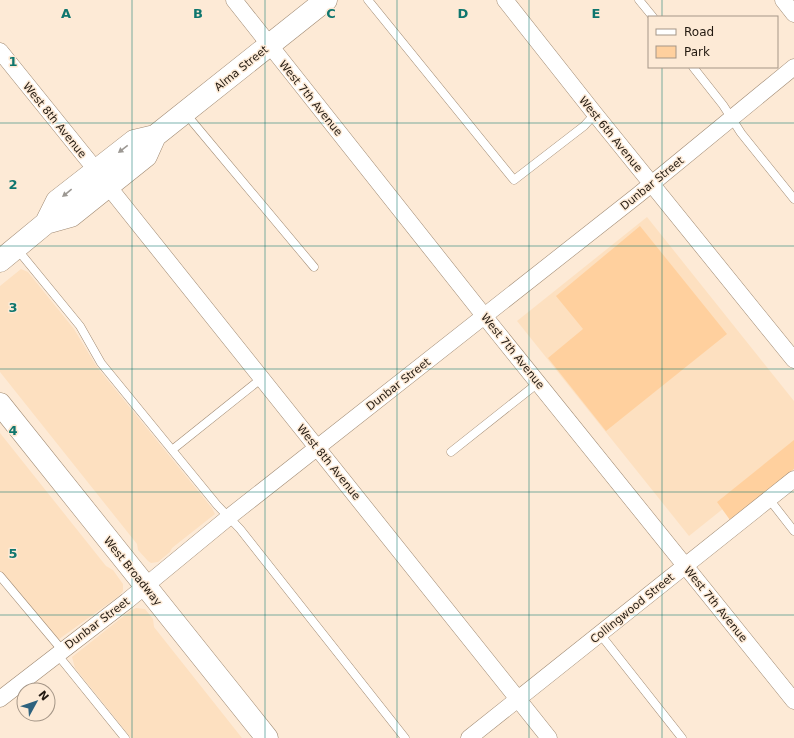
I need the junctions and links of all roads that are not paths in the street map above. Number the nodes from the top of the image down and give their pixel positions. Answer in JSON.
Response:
{"nodes":[{"id":1,"x":234,"y":0,"type":"edge"},
{"id":2,"x":326,"y":0,"type":"edge"},
{"id":3,"x":368,"y":0,"type":"edge"},
{"id":4,"x":505,"y":0,"type":"edge"},
{"id":5,"x":639,"y":0,"type":"edge"},
{"id":6,"x":783,"y":0,"type":"edge"},
{"id":7,"x":794,"y":14,"type":"edge"},
{"id":8,"x":652,"y":16,"type":"edge"},
{"id":9,"x":270,"y":45,"type":"junction"},
{"id":10,"x":0,"y":51,"type":"edge"},
{"id":11,"x":794,"y":67,"type":"edge"},
{"id":12,"x":694,"y":68,"type":"edge"},
{"id":13,"x":185,"y":113,"type":"junction"},
{"id":14,"x":595,"y":114,"type":"junction"},
{"id":15,"x":732,"y":119,"type":"junction"},
{"id":16,"x":102,"y":178,"type":"junction"},
{"id":17,"x":651,"y":184,"type":"junction"},
{"id":18,"x":794,"y":199,"type":"edge"},
{"id":19,"x":17,"y":248,"type":"junction"},
{"id":20,"x":0,"y":262,"type":"edge"},
{"id":21,"x":314,"y":267,"type":"dead end"},
{"id":22,"x":484,"y":316,"type":"junction"},
{"id":23,"x":794,"y":360,"type":"edge"},
{"id":24,"x":262,"y":378,"type":"junction"},
{"id":25,"x":538,"y":383,"type":"junction"},
{"id":26,"x":0,"y":404,"type":"edge"},
{"id":27,"x":317,"y":448,"type":"junction"},
{"id":28,"x":172,"y":450,"type":"junction"},
{"id":29,"x":451,"y":452,"type":"dead end"},
{"id":30,"x":794,"y":479,"type":"edge"},
{"id":31,"x":769,"y":499,"type":"junction"},
{"id":32,"x":229,"y":517,"type":"junction"},
{"id":33,"x":794,"y":531,"type":"edge"},
{"id":34,"x":686,"y":565,"type":"junction"},
{"id":35,"x":0,"y":576,"type":"edge"},
{"id":36,"x":145,"y":586,"type":"junction"},
{"id":37,"x":600,"y":634,"type":"junction"},
{"id":38,"x":59,"y":652,"type":"junction"},
{"id":39,"x":0,"y":699,"type":"edge"},
{"id":40,"x":518,"y":699,"type":"junction"},
{"id":41,"x":794,"y":701,"type":"edge"},
{"id":42,"x":125,"y":738,"type":"edge"},
{"id":43,"x":267,"y":738,"type":"edge"},
{"id":44,"x":405,"y":738,"type":"edge"},
{"id":45,"x":469,"y":738,"type":"edge"},
{"id":46,"x":549,"y":738,"type":"edge"},
{"id":47,"x":682,"y":738,"type":"edge"}],
"edges":[{"from":1,"to":9,"type":"street","name":"West 7th Avenue"},
{"from":2,"to":9,"type":"main road","name":"Alma Street"},
{"from":3,"to":14,"type":"lane"},
{"from":4,"to":14,"type":"street","name":"West 6th Avenue"},
{"from":5,"to":8,"type":"lane"},
{"from":6,"to":7,"type":"street"},
{"from":9,"to":13,"type":"main road","name":"Alma Street"},
{"from":9,"to":22,"type":"street","name":"West 7th Avenue"},
{"from":10,"to":16,"type":"street","name":"West 8th Avenue"},
{"from":11,"to":15,"type":"street","name":"Dunbar Street"},
{"from":12,"to":15,"type":"lane"},
{"from":13,"to":16,"type":"main road","name":"Alma Street"},
{"from":13,"to":21,"type":"lane"},
{"from":14,"to":17,"type":"street","name":"West 6th Avenue"},
{"from":15,"to":17,"type":"street","name":"Dunbar Street"},
{"from":15,"to":18,"type":"lane"},
{"from":16,"to":19,"type":"main road","name":"Alma Street"},
{"from":16,"to":24,"type":"street","name":"West 8th Avenue"},
{"from":17,"to":22,"type":"street","name":"Dunbar Street"},
{"from":17,"to":23,"type":"street","name":"West 6th Avenue"},
{"from":19,"to":20,"type":"main road","name":"Alma Street"},
{"from":19,"to":28,"type":"lane"},
{"from":22,"to":25,"type":"street","name":"West 7th Avenue"},
{"from":22,"to":27,"type":"street","name":"Dunbar Street"},
{"from":24,"to":27,"type":"street","name":"West 8th Avenue"},
{"from":24,"to":28,"type":"lane"},
{"from":25,"to":29,"type":"lane"},
{"from":25,"to":34,"type":"street","name":"West 7th Avenue"},
{"from":26,"to":36,"type":"main road","name":"West Broadway"},
{"from":27,"to":32,"type":"street","name":"Dunbar Street"},
{"from":27,"to":40,"type":"street","name":"West 8th Avenue"},
{"from":28,"to":32,"type":"lane"},
{"from":30,"to":31,"type":"street","name":"Collingwood Street"},
{"from":31,"to":33,"type":"lane"},
{"from":31,"to":34,"type":"street","name":"Collingwood Street"},
{"from":32,"to":36,"type":"street","name":"Dunbar Street"},
{"from":32,"to":44,"type":"lane"},
{"from":34,"to":37,"type":"street","name":"Collingwood Street"},
{"from":34,"to":41,"type":"street","name":"West 7th Avenue"},
{"from":35,"to":38,"type":"lane"},
{"from":36,"to":38,"type":"street","name":"Dunbar Street"},
{"from":36,"to":43,"type":"main road","name":"West Broadway"},
{"from":37,"to":40,"type":"street","name":"Collingwood Street"},
{"from":37,"to":47,"type":"lane"},
{"from":38,"to":39,"type":"street","name":"Dunbar Street"},
{"from":38,"to":42,"type":"lane"},
{"from":40,"to":45,"type":"street","name":"Collingwood Street"},
{"from":40,"to":46,"type":"street","name":"West 8th Avenue"}]}
